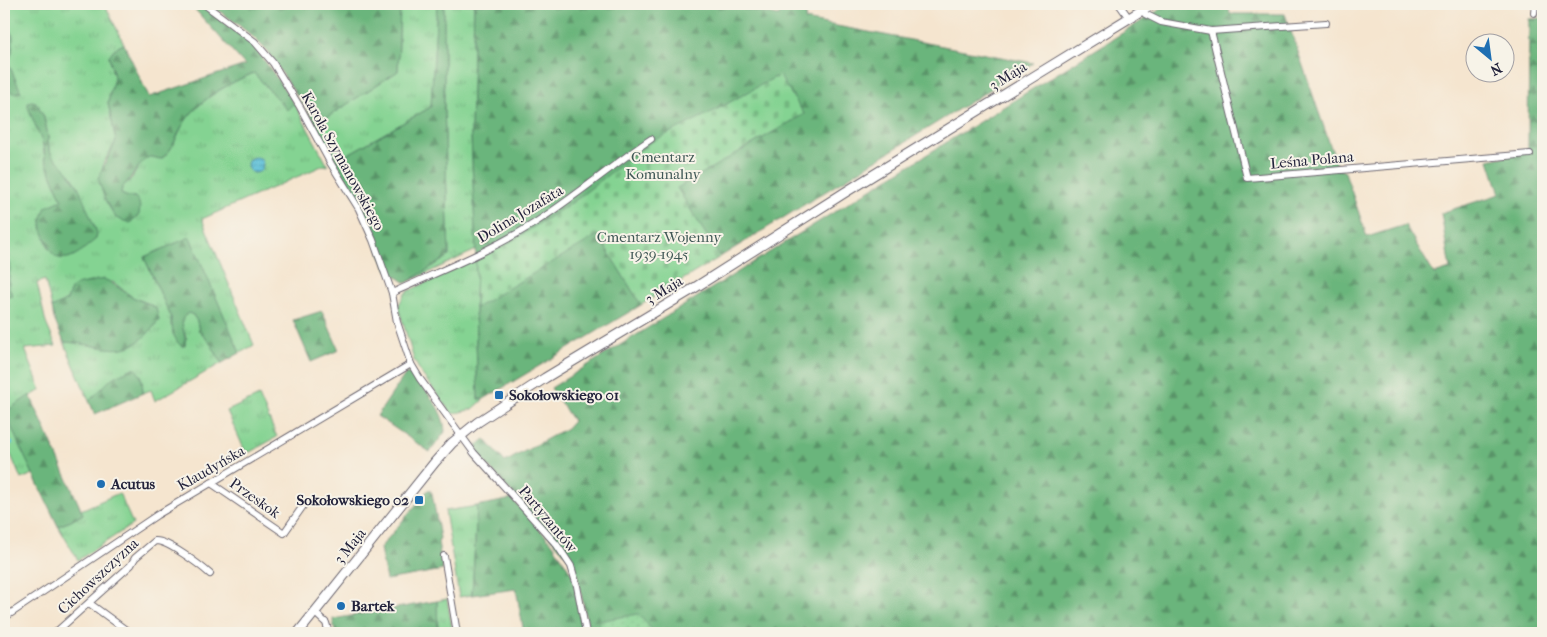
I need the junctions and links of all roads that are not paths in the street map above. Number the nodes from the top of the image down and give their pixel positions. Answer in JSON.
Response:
{"nodes":[{"id":1,"x":204,"y":4,"type":"edge"},
{"id":2,"x":1119,"y":4,"type":"edge"},
{"id":3,"x":1152,"y":4,"type":"edge"},
{"id":4,"x":1535,"y":4,"type":"edge"},
{"id":5,"x":1534,"y":13,"type":"dead end"},
{"id":6,"x":1145,"y":14,"type":"dead end"},
{"id":7,"x":1129,"y":18,"type":"junction"},
{"id":8,"x":1326,"y":23,"type":"dead end"},
{"id":9,"x":1211,"y":31,"type":"junction"},
{"id":10,"x":651,"y":139,"type":"dead end"},
{"id":11,"x":1530,"y":154,"type":"dead end"},
{"id":12,"x":392,"y":293,"type":"junction"},
{"id":13,"x":411,"y":364,"type":"junction"},
{"id":14,"x":462,"y":436,"type":"junction"},
{"id":15,"x":211,"y":483,"type":"junction"},
{"id":16,"x":302,"y":506,"type":"dead end"},
{"id":17,"x":444,"y":556,"type":"dead end"},
{"id":18,"x":210,"y":574,"type":"dead end"},
{"id":19,"x":89,"y":603,"type":"junction"},
{"id":20,"x":314,"y":612,"type":"junction"},
{"id":21,"x":4,"y":618,"type":"edge"},
{"id":22,"x":55,"y":633,"type":"edge"},
{"id":23,"x":130,"y":633,"type":"edge"},
{"id":24,"x":298,"y":633,"type":"edge"},
{"id":25,"x":328,"y":633,"type":"edge"},
{"id":26,"x":457,"y":633,"type":"edge"},
{"id":27,"x":586,"y":633,"type":"edge"}],
"edges":[{"from":1,"to":12,"type":"street","name":"Karola Szymanowskiego"},
{"from":2,"to":7,"type":"street"},
{"from":3,"to":7,"type":"street","name":"3 Maja"},
{"from":4,"to":5,"type":"street"},
{"from":6,"to":9,"type":"street"},
{"from":7,"to":14,"type":"street","name":"3 Maja"},
{"from":8,"to":9,"type":"street"},
{"from":9,"to":11,"type":"street","name":"Leśna Polana"},
{"from":10,"to":12,"type":"street","name":"Dolina Jozafata"},
{"from":12,"to":13,"type":"street","name":"Karola Szymanowskiego"},
{"from":13,"to":14,"type":"street","name":"Karola Szymanowskiego"},
{"from":13,"to":15,"type":"street","name":"Klaudyńska"},
{"from":14,"to":20,"type":"street","name":"3 Maja"},
{"from":14,"to":27,"type":"street","name":"Partyzantów"},
{"from":15,"to":16,"type":"street","name":"Przeskok"},
{"from":15,"to":21,"type":"street","name":"Klaudyńska"},
{"from":17,"to":26,"type":"street"},
{"from":18,"to":19,"type":"street","name":"Cichowszczyzna"},
{"from":19,"to":22,"type":"street","name":"Cichowszczyzna"},
{"from":19,"to":23,"type":"street"},
{"from":20,"to":24,"type":"street","name":"3 Maja"},
{"from":20,"to":25,"type":"street"}]}
